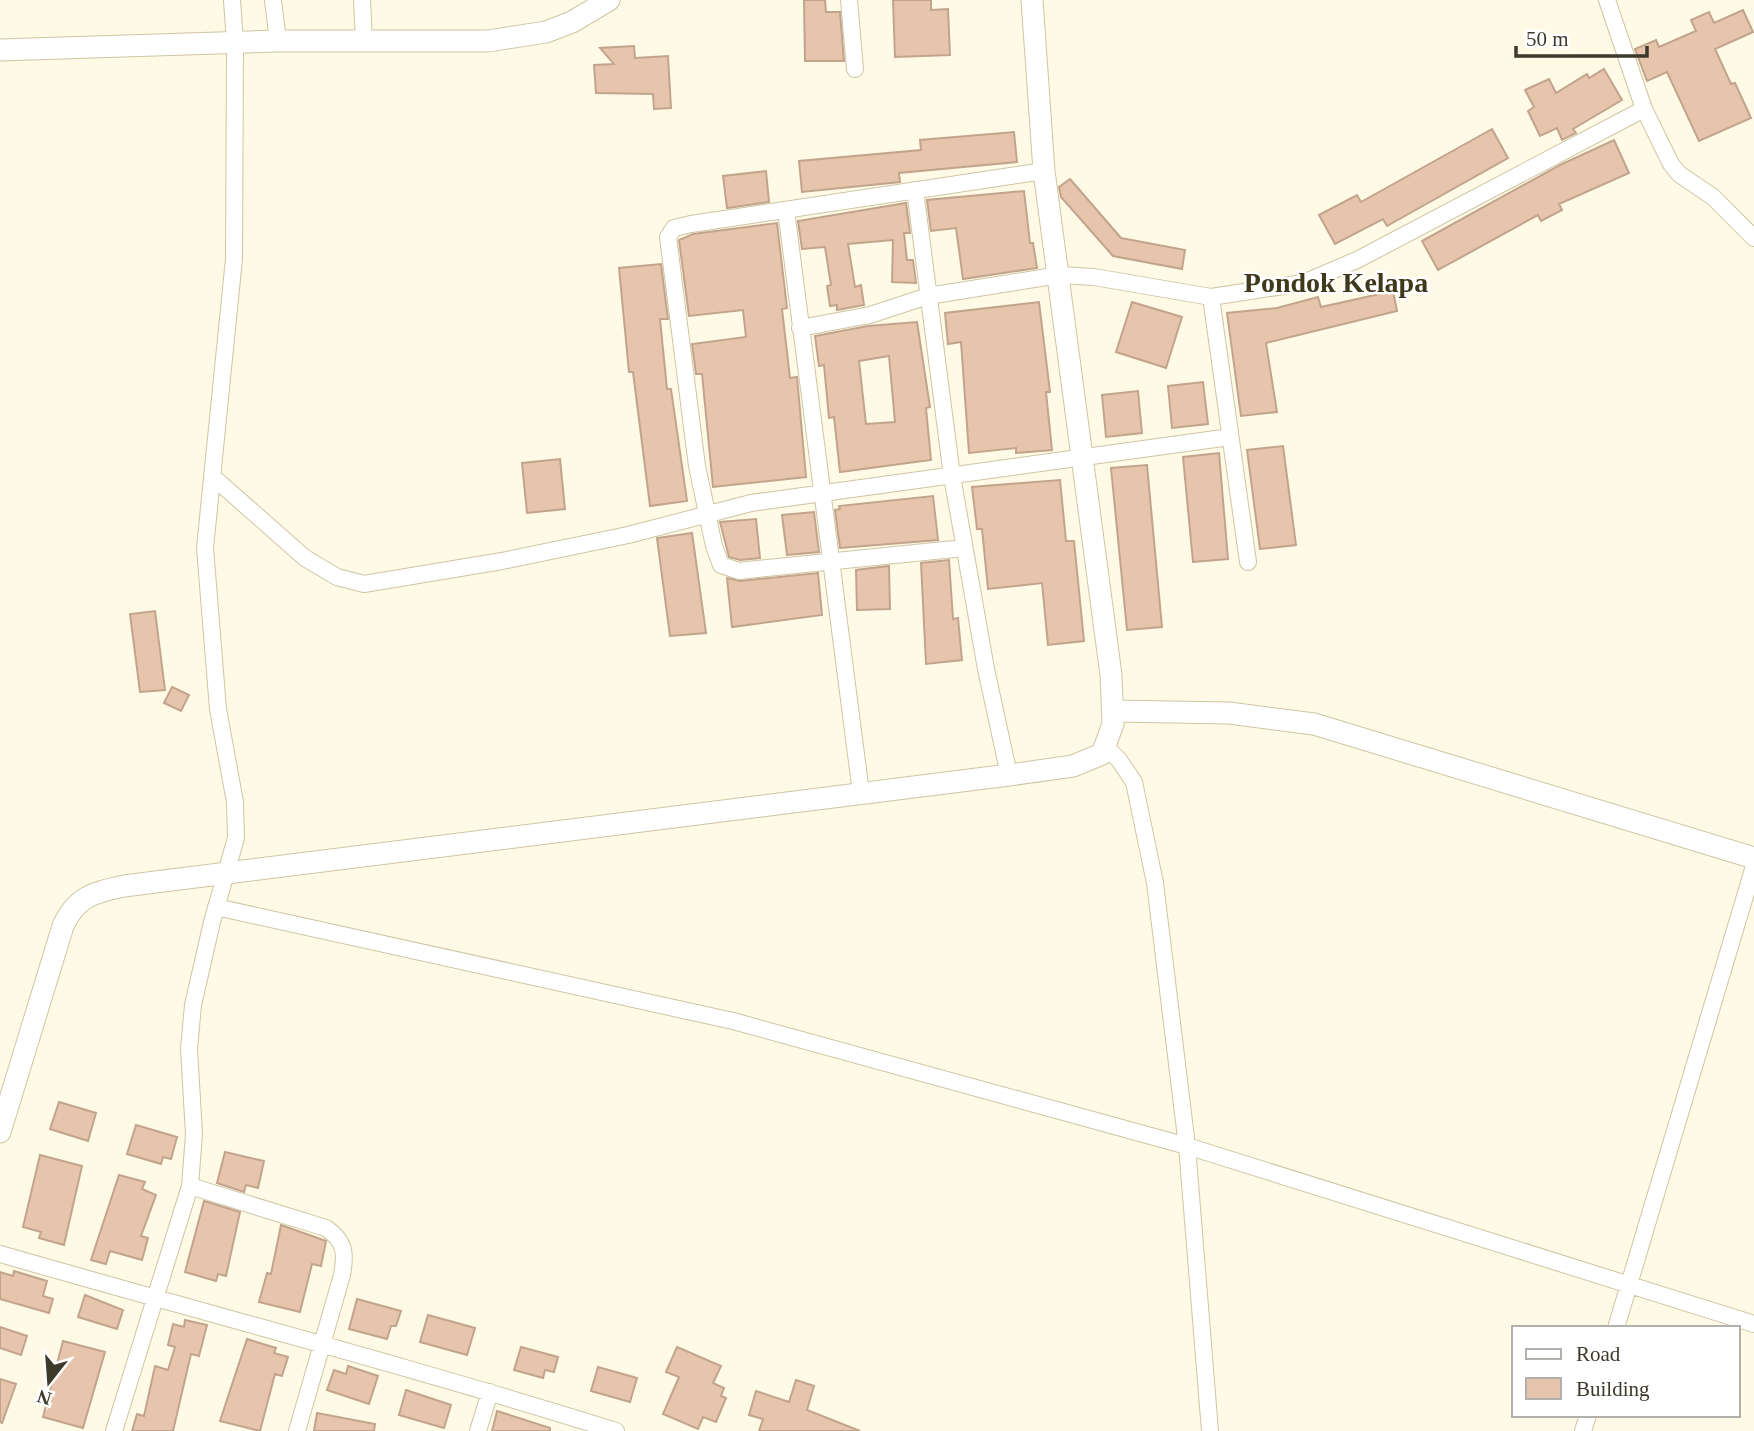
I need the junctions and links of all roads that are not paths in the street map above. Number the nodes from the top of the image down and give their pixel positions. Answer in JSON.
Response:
{"nodes":[{"id":1,"x":232,"y":0,"type":"edge"},
{"id":2,"x":273,"y":0,"type":"edge"},
{"id":3,"x":362,"y":0,"type":"edge"},
{"id":4,"x":608,"y":0,"type":"edge"},
{"id":5,"x":849,"y":0,"type":"edge"},
{"id":6,"x":1032,"y":0,"type":"edge"},
{"id":7,"x":1607,"y":0,"type":"edge"},
{"id":8,"x":278,"y":41,"type":"junction"},
{"id":9,"x":364,"y":42,"type":"junction"},
{"id":10,"x":235,"y":43,"type":"junction"},
{"id":11,"x":0,"y":50,"type":"edge"},
{"id":12,"x":855,"y":69,"type":"dead end"},
{"id":13,"x":1644,"y":109,"type":"junction"},
{"id":14,"x":1044,"y":171,"type":"junction"},
{"id":15,"x":915,"y":190,"type":"junction"},
{"id":16,"x":786,"y":210,"type":"junction"},
{"id":17,"x":1754,"y":238,"type":"edge"},
{"id":18,"x":1060,"y":275,"type":"junction"},
{"id":19,"x":929,"y":296,"type":"junction"},
{"id":20,"x":1211,"y":297,"type":"junction"},
{"id":21,"x":800,"y":328,"type":"junction"},
{"id":22,"x":1230,"y":437,"type":"junction"},
{"id":23,"x":1084,"y":458,"type":"junction"},
{"id":24,"x":952,"y":476,"type":"junction"},
{"id":25,"x":212,"y":477,"type":"junction"},
{"id":26,"x":822,"y":492,"type":"junction"},
{"id":27,"x":707,"y":513,"type":"junction"},
{"id":28,"x":964,"y":548,"type":"junction"},
{"id":29,"x":833,"y":562,"type":"junction"},
{"id":30,"x":1248,"y":562,"type":"dead end"},
{"id":31,"x":1114,"y":711,"type":"junction"},
{"id":32,"x":1107,"y":748,"type":"junction"},
{"id":33,"x":1009,"y":775,"type":"junction"},
{"id":34,"x":861,"y":793,"type":"junction"},
{"id":35,"x":1754,"y":858,"type":"edge"},
{"id":36,"x":1754,"y":866,"type":"edge"},
{"id":37,"x":226,"y":874,"type":"junction"},
{"id":38,"x":216,"y":908,"type":"junction"},
{"id":39,"x":0,"y":1132,"type":"edge"},
{"id":40,"x":1187,"y":1146,"type":"junction"},
{"id":41,"x":190,"y":1186,"type":"junction"},
{"id":42,"x":0,"y":1254,"type":"edge"},
{"id":43,"x":1629,"y":1288,"type":"junction"},
{"id":44,"x":155,"y":1299,"type":"junction"},
{"id":45,"x":1754,"y":1324,"type":"edge"},
{"id":46,"x":1617,"y":1326,"type":"edge"},
{"id":47,"x":324,"y":1343,"type":"junction"},
{"id":48,"x":490,"y":1392,"type":"junction"},
{"id":49,"x":114,"y":1431,"type":"edge"},
{"id":50,"x":297,"y":1431,"type":"edge"},
{"id":51,"x":478,"y":1431,"type":"edge"},
{"id":52,"x":615,"y":1431,"type":"edge"},
{"id":53,"x":1210,"y":1431,"type":"edge"}],
"edges":[{"from":1,"to":10,"type":"street"},
{"from":2,"to":8,"type":"street"},
{"from":3,"to":9,"type":"street"},
{"from":4,"to":9,"type":"street"},
{"from":5,"to":12,"type":"street"},
{"from":6,"to":14,"type":"street"},
{"from":7,"to":13,"type":"street"},
{"from":8,"to":9,"type":"street"},
{"from":8,"to":10,"type":"street"},
{"from":10,"to":11,"type":"street"},
{"from":10,"to":25,"type":"street"},
{"from":13,"to":17,"type":"street"},
{"from":13,"to":20,"type":"street"},
{"from":14,"to":15,"type":"street"},
{"from":14,"to":18,"type":"street"},
{"from":15,"to":16,"type":"street"},
{"from":15,"to":19,"type":"street"},
{"from":16,"to":21,"type":"street"},
{"from":16,"to":27,"type":"street"},
{"from":18,"to":19,"type":"street"},
{"from":18,"to":20,"type":"street"},
{"from":18,"to":23,"type":"street"},
{"from":19,"to":21,"type":"street"},
{"from":19,"to":24,"type":"street"},
{"from":20,"to":22,"type":"street"},
{"from":21,"to":26,"type":"street"},
{"from":22,"to":23,"type":"street"},
{"from":22,"to":30,"type":"street"},
{"from":23,"to":24,"type":"street"},
{"from":23,"to":31,"type":"street"},
{"from":24,"to":26,"type":"street"},
{"from":24,"to":28,"type":"street"},
{"from":25,"to":27,"type":"street"},
{"from":25,"to":37,"type":"street"},
{"from":26,"to":27,"type":"street"},
{"from":26,"to":29,"type":"street"},
{"from":27,"to":29,"type":"street"},
{"from":28,"to":29,"type":"street"},
{"from":28,"to":33,"type":"street"},
{"from":29,"to":34,"type":"street"},
{"from":31,"to":32,"type":"street"},
{"from":31,"to":35,"type":"street"},
{"from":32,"to":33,"type":"street"},
{"from":32,"to":40,"type":"street"},
{"from":33,"to":34,"type":"street"},
{"from":34,"to":37,"type":"street"},
{"from":36,"to":43,"type":"street"},
{"from":37,"to":38,"type":"street"},
{"from":37,"to":39,"type":"street"},
{"from":38,"to":40,"type":"street"},
{"from":38,"to":41,"type":"street"},
{"from":40,"to":43,"type":"street"},
{"from":40,"to":53,"type":"street"},
{"from":41,"to":44,"type":"street"},
{"from":41,"to":47,"type":"street"},
{"from":42,"to":44,"type":"street"},
{"from":43,"to":45,"type":"street"},
{"from":43,"to":46,"type":"street"},
{"from":44,"to":47,"type":"street"},
{"from":44,"to":49,"type":"street"},
{"from":47,"to":48,"type":"street"},
{"from":47,"to":50,"type":"street"},
{"from":48,"to":51,"type":"street"},
{"from":48,"to":52,"type":"street"}]}
